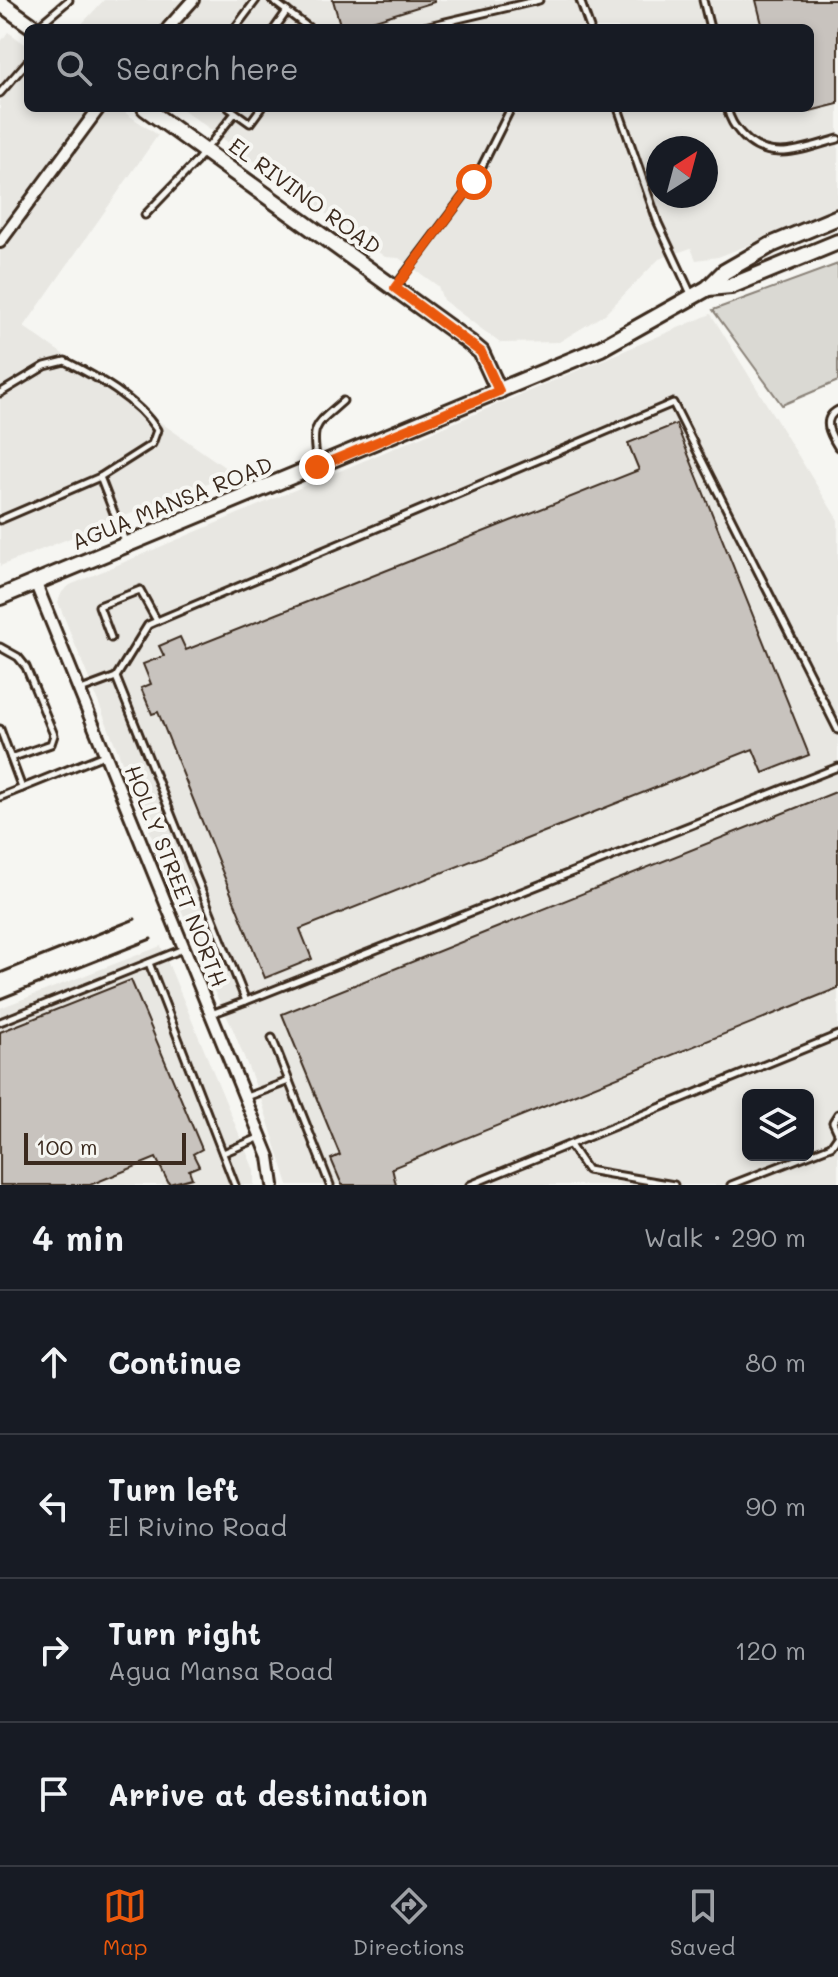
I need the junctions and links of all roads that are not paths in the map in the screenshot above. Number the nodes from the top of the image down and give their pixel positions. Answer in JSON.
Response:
{"nodes":[{"id":1,"x":69,"y":0,"type":"edge"},
{"id":2,"x":193,"y":0,"type":"edge"},
{"id":3,"x":256,"y":0,"type":"edge"},
{"id":4,"x":272,"y":0,"type":"edge"},
{"id":5,"x":539,"y":0,"type":"edge"},
{"id":6,"x":580,"y":0,"type":"edge"},
{"id":7,"x":703,"y":0,"type":"edge"},
{"id":8,"x":0,"y":3,"type":"edge"},
{"id":9,"x":287,"y":11,"type":"junction"},
{"id":10,"x":30,"y":24,"type":"edge"},
{"id":11,"x":41,"y":24,"type":"edge"},
{"id":12,"x":172,"y":24,"type":"edge"},
{"id":13,"x":238,"y":24,"type":"edge"},
{"id":14,"x":278,"y":24,"type":"edge"},
{"id":15,"x":304,"y":24,"type":"edge"},
{"id":16,"x":437,"y":24,"type":"edge"},
{"id":17,"x":589,"y":24,"type":"edge"},
{"id":18,"x":709,"y":24,"type":"edge"},
{"id":19,"x":24,"y":66,"type":"edge"},
{"id":20,"x":0,"y":93,"type":"edge"},
{"id":21,"x":96,"y":112,"type":"edge"},
{"id":22,"x":150,"y":112,"type":"edge"},
{"id":23,"x":258,"y":112,"type":"edge"},
{"id":24,"x":509,"y":112,"type":"edge"},
{"id":25,"x":619,"y":112,"type":"edge"},
{"id":26,"x":728,"y":112,"type":"edge"},
{"id":27,"x":235,"y":113,"type":"joint"},
{"id":28,"x":838,"y":139,"type":"edge"},
{"id":29,"x":204,"y":151,"type":"junction"},
{"id":30,"x":145,"y":215,"type":"dead end"},
{"id":31,"x":838,"y":217,"type":"edge"},
{"id":32,"x":0,"y":242,"type":"edge"},
{"id":33,"x":838,"y":242,"type":"edge"},
{"id":34,"x":395,"y":288,"type":"junction"},
{"id":35,"x":708,"y":288,"type":"junction"},
{"id":36,"x":693,"y":297,"type":"junction"},
{"id":37,"x":499,"y":391,"type":"junction"},
{"id":38,"x":0,"y":393,"type":"edge"},
{"id":39,"x":343,"y":401,"type":"dead end"},
{"id":40,"x":838,"y":410,"type":"edge"},
{"id":41,"x":838,"y":447,"type":"edge"},
{"id":42,"x":317,"y":467,"type":"junction"},
{"id":43,"x":100,"y":477,"type":"junction"},
{"id":44,"x":0,"y":520,"type":"edge"},
{"id":45,"x":126,"y":545,"type":"junction"},
{"id":46,"x":36,"y":584,"type":"junction"},
{"id":47,"x":0,"y":597,"type":"edge"},
{"id":48,"x":157,"y":621,"type":"junction"},
{"id":49,"x":111,"y":638,"type":"dead end"},
{"id":50,"x":0,"y":647,"type":"edge"},
{"id":51,"x":116,"y":677,"type":"junction"},
{"id":52,"x":79,"y":691,"type":"junction"},
{"id":53,"x":0,"y":729,"type":"edge"},
{"id":54,"x":838,"y":730,"type":"edge"},
{"id":55,"x":105,"y":755,"type":"junction"},
{"id":56,"x":11,"y":758,"type":"junction"},
{"id":57,"x":838,"y":767,"type":"edge"},
{"id":58,"x":22,"y":788,"type":"junction"},
{"id":59,"x":0,"y":797,"type":"edge"},
{"id":60,"x":184,"y":949,"type":"junction"},
{"id":61,"x":149,"y":963,"type":"junction"},
{"id":62,"x":246,"y":1001,"type":"junction"},
{"id":63,"x":211,"y":1014,"type":"junction"},
{"id":64,"x":0,"y":1022,"type":"edge"},
{"id":65,"x":838,"y":1035,"type":"edge"},
{"id":66,"x":272,"y":1038,"type":"dead end"},
{"id":67,"x":289,"y":1081,"type":"junction"},
{"id":68,"x":245,"y":1097,"type":"junction"},
{"id":69,"x":838,"y":1114,"type":"edge"},
{"id":70,"x":838,"y":1135,"type":"edge"},
{"id":71,"x":261,"y":1137,"type":"junction"},
{"id":72,"x":570,"y":1145,"type":"junction"},
{"id":73,"x":223,"y":1153,"type":"junction"},
{"id":74,"x":234,"y":1185,"type":"edge"},
{"id":75,"x":273,"y":1185,"type":"edge"},
{"id":76,"x":330,"y":1185,"type":"edge"},
{"id":77,"x":470,"y":1185,"type":"edge"},
{"id":78,"x":674,"y":1185,"type":"edge"},
{"id":79,"x":731,"y":1185,"type":"edge"}],
"edges":[{"from":1,"to":11,"type":"lane"},
{"from":2,"to":12,"type":"street"},
{"from":3,"to":13,"type":"lane"},
{"from":4,"to":9,"type":"lane"},
{"from":5,"to":16,"type":"lane"},
{"from":6,"to":17,"type":"lane"},
{"from":7,"to":18,"type":"lane"},
{"from":8,"to":10,"type":"main road"},
{"from":9,"to":14,"type":"lane"},
{"from":9,"to":15,"type":"lane"},
{"from":19,"to":20,"type":"lane"},
{"from":21,"to":32,"type":"street"},
{"from":22,"to":29,"type":"main road","name":"EL RIVINO ROAD"},
{"from":23,"to":27,"type":"lane"},
{"from":24,"to":34,"type":"lane"},
{"from":25,"to":36,"type":"lane"},
{"from":26,"to":28,"type":"lane"},
{"from":27,"to":29,"type":"lane"},
{"from":29,"to":30,"type":"lane"},
{"from":29,"to":34,"type":"main road","name":"EL RIVINO ROAD"},
{"from":31,"to":35,"type":"main road","name":"AGUA MANSA ROAD"},
{"from":33,"to":35,"type":"main road","name":"AGUA MANSA ROAD"},
{"from":34,"to":37,"type":"main road","name":"EL RIVINO ROAD"},
{"from":35,"to":36,"type":"main road","name":"AGUA MANSA ROAD"},
{"from":36,"to":37,"type":"main road","name":"AGUA MANSA ROAD"},
{"from":37,"to":42,"type":"main road","name":"AGUA MANSA ROAD"},
{"from":38,"to":43,"type":"lane"},
{"from":39,"to":42,"type":"lane"},
{"from":40,"to":41,"type":"lane"},
{"from":42,"to":45,"type":"main road","name":"AGUA MANSA ROAD"},
{"from":43,"to":44,"type":"lane"},
{"from":43,"to":45,"type":"lane"},
{"from":45,"to":46,"type":"main road","name":"AGUA MANSA ROAD"},
{"from":46,"to":47,"type":"main road","name":"AGUA MANSA ROAD"},
{"from":46,"to":52,"type":"street","name":"HOLLY STREET NORTH"},
{"from":48,"to":49,"type":"lane"},
{"from":48,"to":51,"type":"lane"},
{"from":48,"to":54,"type":"lane"},
{"from":50,"to":56,"type":"lane"},
{"from":51,"to":52,"type":"lane"},
{"from":51,"to":62,"type":"lane"},
{"from":52,"to":55,"type":"street","name":"HOLLY STREET NORTH"},
{"from":53,"to":56,"type":"lane"},
{"from":55,"to":58,"type":"lane"},
{"from":55,"to":60,"type":"street","name":"HOLLY STREET NORTH"},
{"from":56,"to":58,"type":"lane"},
{"from":57,"to":62,"type":"lane"},
{"from":58,"to":59,"type":"lane"},
{"from":60,"to":61,"type":"lane"},
{"from":60,"to":63,"type":"street","name":"HOLLY STREET NORTH"},
{"from":61,"to":64,"type":"lane"},
{"from":61,"to":73,"type":"lane"},
{"from":62,"to":63,"type":"lane"},
{"from":63,"to":68,"type":"street","name":"HOLLY STREET NORTH"},
{"from":65,"to":72,"type":"lane"},
{"from":66,"to":67,"type":"lane"},
{"from":67,"to":68,"type":"lane"},
{"from":67,"to":76,"type":"lane"},
{"from":68,"to":71,"type":"street","name":"HOLLY STREET NORTH"},
{"from":69,"to":70,"type":"lane"},
{"from":70,"to":79,"type":"lane"},
{"from":71,"to":73,"type":"lane"},
{"from":71,"to":75,"type":"street","name":"HOLLY STREET NORTH"},
{"from":72,"to":77,"type":"lane"},
{"from":72,"to":78,"type":"lane"},
{"from":73,"to":74,"type":"lane"}]}
